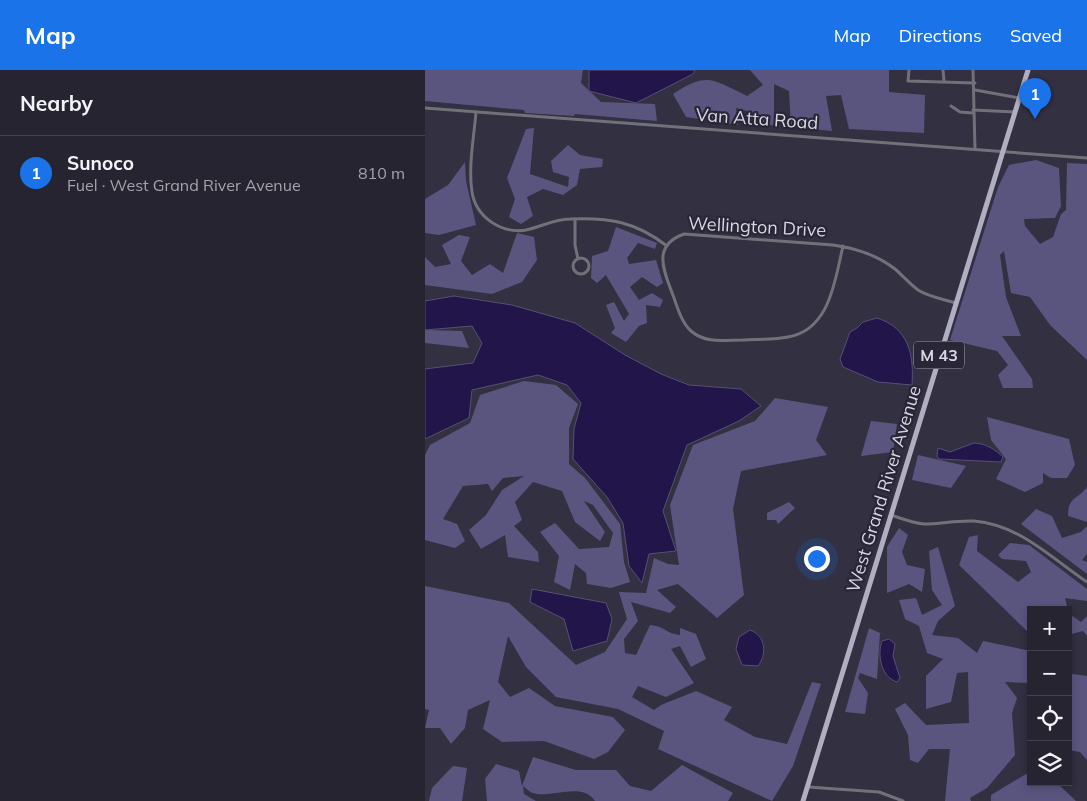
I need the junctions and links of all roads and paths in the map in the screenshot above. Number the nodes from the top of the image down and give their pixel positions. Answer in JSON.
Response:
{"nodes":[{"id":1,"x":909,"y":70,"type":"edge"},
{"id":2,"x":943,"y":70,"type":"edge"},
{"id":3,"x":973,"y":70,"type":"edge"},
{"id":4,"x":1028,"y":70,"type":"edge"},
{"id":5,"x":944,"y":81,"type":"junction"},
{"id":6,"x":975,"y":83,"type":"junction"},
{"id":7,"x":975,"y":90,"type":"junction"},
{"id":8,"x":1019,"y":98,"type":"junction"},
{"id":9,"x":951,"y":106,"type":"dead end"},
{"id":10,"x":425,"y":108,"type":"edge"},
{"id":11,"x":476,"y":112,"type":"junction"},
{"id":12,"x":973,"y":112,"type":"junction"},
{"id":13,"x":1015,"y":112,"type":"junction"},
{"id":14,"x":975,"y":149,"type":"junction"},
{"id":15,"x":1002,"y":152,"type":"junction"},
{"id":16,"x":1087,"y":158,"type":"edge"},
{"id":17,"x":575,"y":218,"type":"junction"},
{"id":18,"x":667,"y":246,"type":"junction"},
{"id":19,"x":843,"y":246,"type":"junction"},
{"id":20,"x":578,"y":259,"type":"junction"},
{"id":21,"x":956,"y":303,"type":"junction"},
{"id":22,"x":890,"y":515,"type":"junction"},
{"id":23,"x":1087,"y":582,"type":"edge"},
{"id":24,"x":808,"y":787,"type":"junction"},
{"id":25,"x":803,"y":801,"type":"edge"},
{"id":26,"x":903,"y":801,"type":"edge"}],
"edges":[{"from":1,"to":5,"type":"street"},
{"from":2,"to":5,"type":"street"},
{"from":3,"to":6,"type":"street"},
{"from":4,"to":8,"type":"main road","name":"West Grand River Avenue","number":"M 43"},
{"from":5,"to":6,"type":"street"},
{"from":6,"to":7,"type":"street"},
{"from":7,"to":8,"type":"street"},
{"from":7,"to":12,"type":"street"},
{"from":8,"to":13,"type":"main road","name":"West Grand River Avenue","number":"M 43"},
{"from":9,"to":12,"type":"street"},
{"from":10,"to":11,"type":"street","name":"Van Atta Road"},
{"from":11,"to":14,"type":"street","name":"Van Atta Road"},
{"from":11,"to":17,"type":"street","name":"Wellington Drive"},
{"from":12,"to":13,"type":"street"},
{"from":12,"to":14,"type":"street"},
{"from":13,"to":15,"type":"main road","name":"West Grand River Avenue","number":"M 43"},
{"from":14,"to":15,"type":"street","name":"Van Atta Road"},
{"from":15,"to":16,"type":"street","name":"Van Atta Road"},
{"from":15,"to":21,"type":"main road","name":"West Grand River Avenue","number":"M 43"},
{"from":17,"to":18,"type":"street","name":"Wellington Drive"},
{"from":17,"to":20,"type":"street"},
{"from":18,"to":19,"type":"street","name":"Wellington Drive"},
{"from":18,"to":19,"type":"street"},
{"from":19,"to":21,"type":"street","name":"Wellington Drive"},
{"from":20,"to":20,"type":"street"},
{"from":21,"to":22,"type":"main road","name":"West Grand River Avenue","number":"M 43"},
{"from":22,"to":23,"type":"street"},
{"from":22,"to":24,"type":"main road","name":"West Grand River Avenue","number":"M 43"},
{"from":24,"to":25,"type":"main road","name":"West Grand River Avenue","number":"M 43"},
{"from":24,"to":26,"type":"street"}]}
